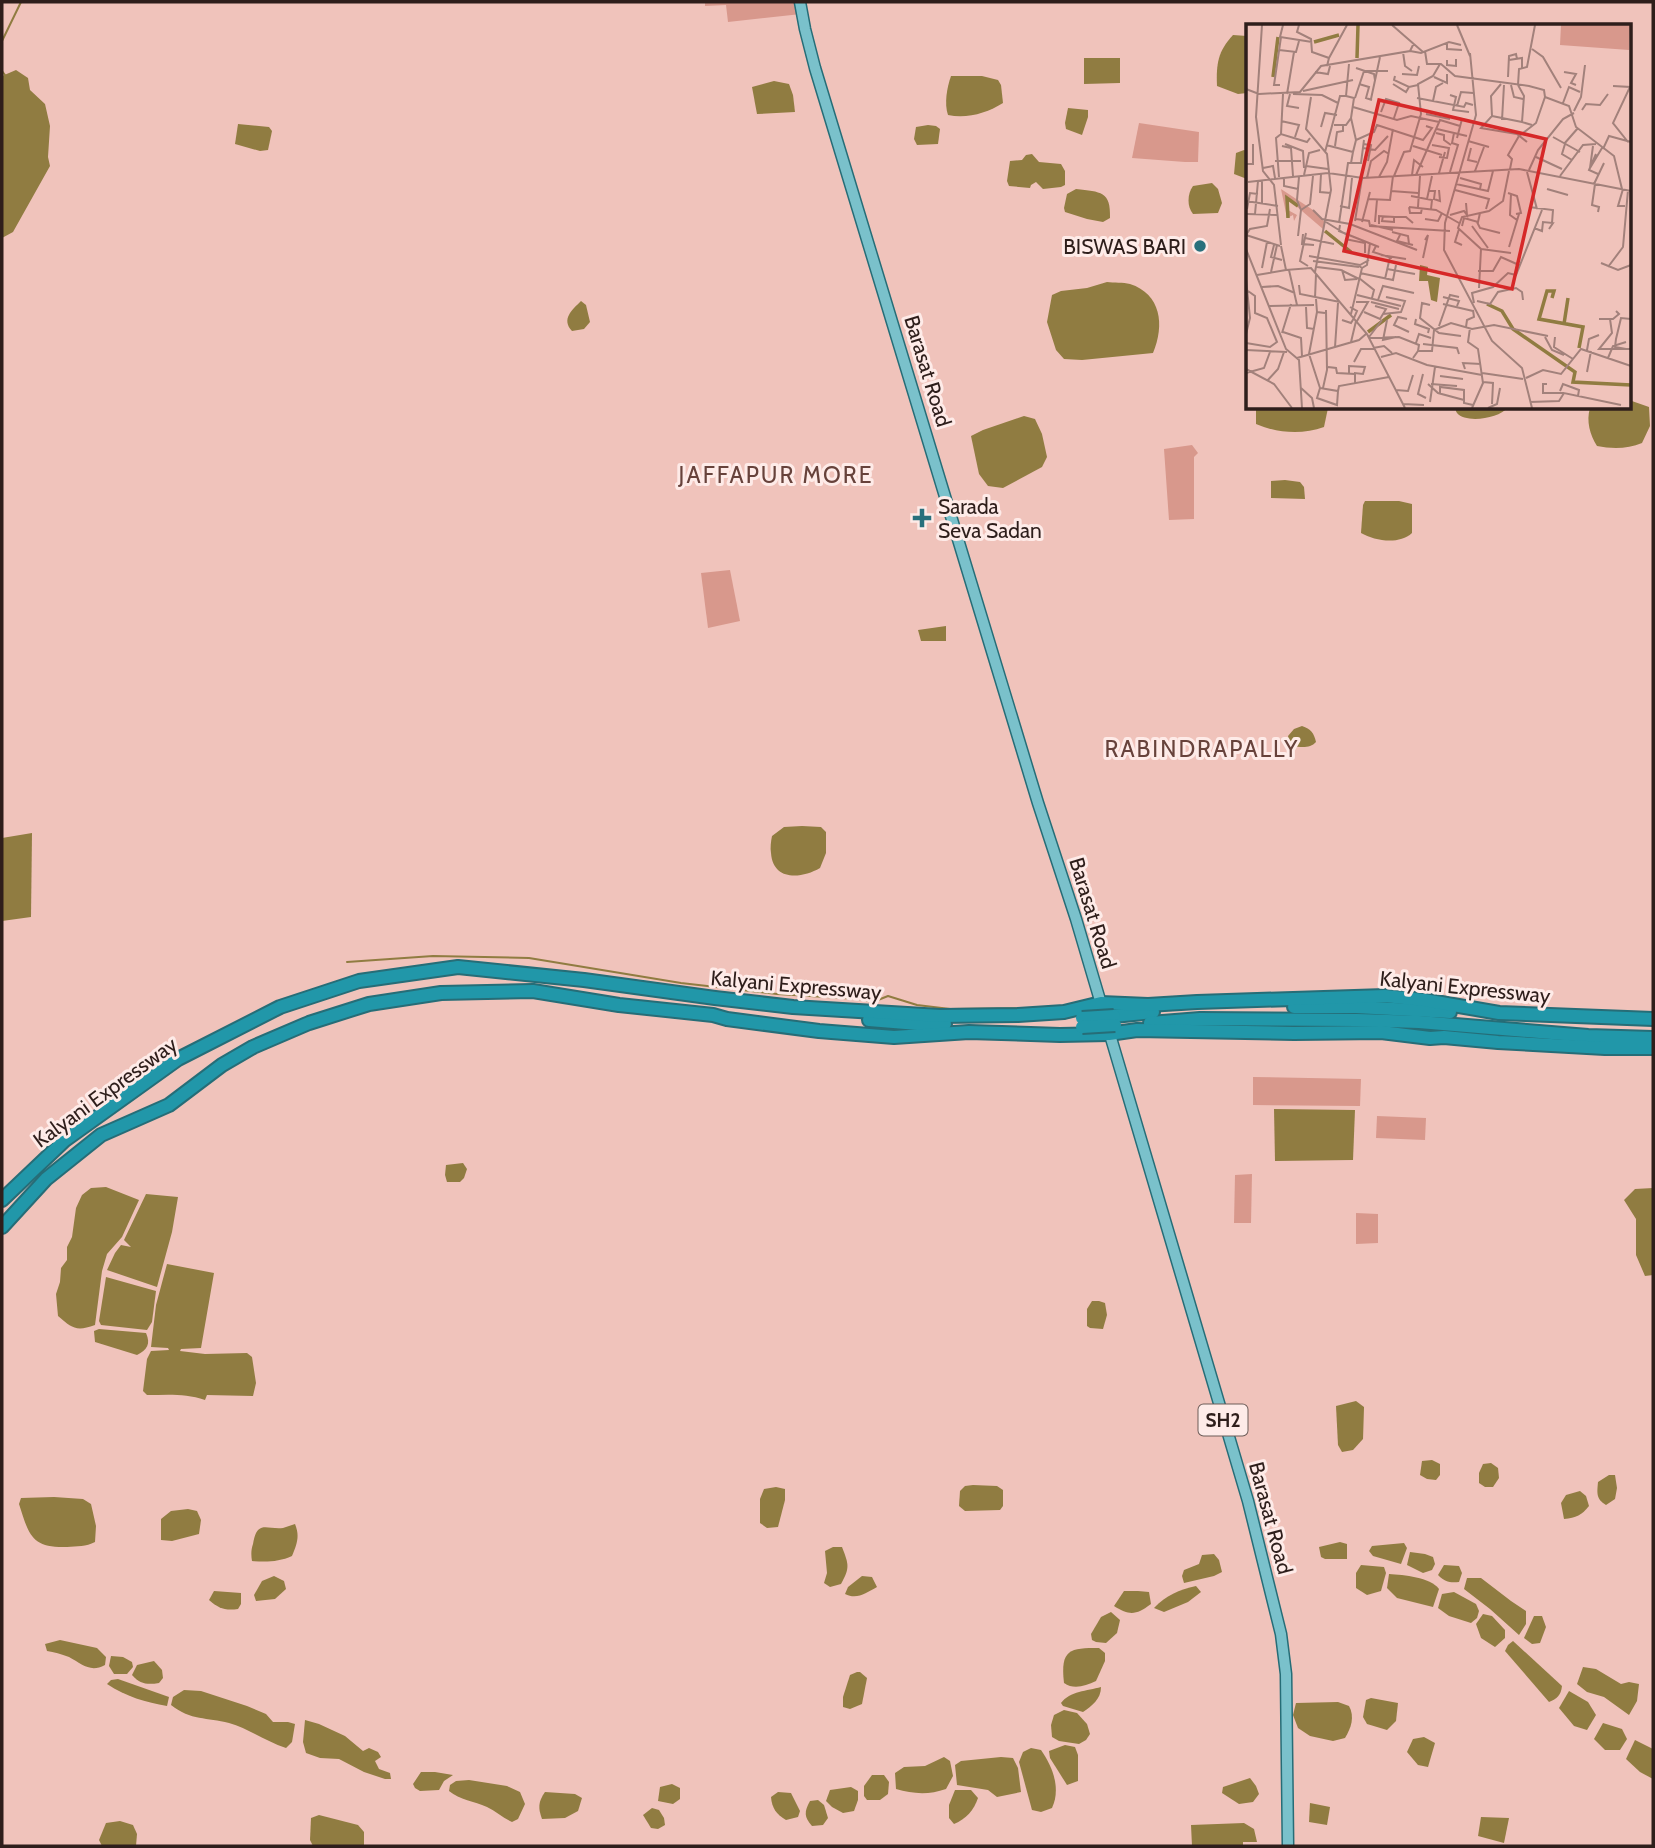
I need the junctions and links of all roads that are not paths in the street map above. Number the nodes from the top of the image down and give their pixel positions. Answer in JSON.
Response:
{"nodes":[{"id":1,"x":800,"y":2,"type":"edge"},
{"id":2,"x":719,"y":999,"type":"junction"},
{"id":3,"x":1101,"y":1003,"type":"junction"},
{"id":4,"x":713,"y":1015,"type":"junction"},
{"id":5,"x":1444,"y":1018,"type":"junction"},
{"id":6,"x":1653,"y":1019,"type":"edge"},
{"id":7,"x":1113,"y":1025,"type":"junction"},
{"id":8,"x":896,"y":1026,"type":"junction"},
{"id":9,"x":1653,"y":1026,"type":"edge"},
{"id":10,"x":1653,"y":1038,"type":"edge"},
{"id":11,"x":1653,"y":1048,"type":"edge"},
{"id":12,"x":2,"y":1200,"type":"edge"},
{"id":13,"x":2,"y":1227,"type":"edge"},
{"id":14,"x":1288,"y":1846,"type":"edge"}],
"edges":[{"from":1,"to":3,"type":"main road","name":"Barasat Road","number":"SH2"},
{"from":2,"to":3,"type":"highway","name":"Kalyani Expressway"},
{"from":2,"to":8,"type":"highway"},
{"from":2,"to":12,"type":"highway","name":"Kalyani Expressway"},
{"from":3,"to":6,"type":"highway","name":"Kalyani Expressway"},
{"from":3,"to":7,"type":"main road","name":"Barasat Road","number":"SH2"},
{"from":4,"to":7,"type":"highway"},
{"from":4,"to":8,"type":"highway"},
{"from":4,"to":13,"type":"highway"},
{"from":5,"to":7,"type":"highway"},
{"from":5,"to":9,"type":"highway"},
{"from":5,"to":10,"type":"highway"},
{"from":7,"to":8,"type":"highway","bridge":true},
{"from":7,"to":11,"type":"highway"},
{"from":7,"to":14,"type":"main road","name":"Barasat Road","number":"SH2"}]}
